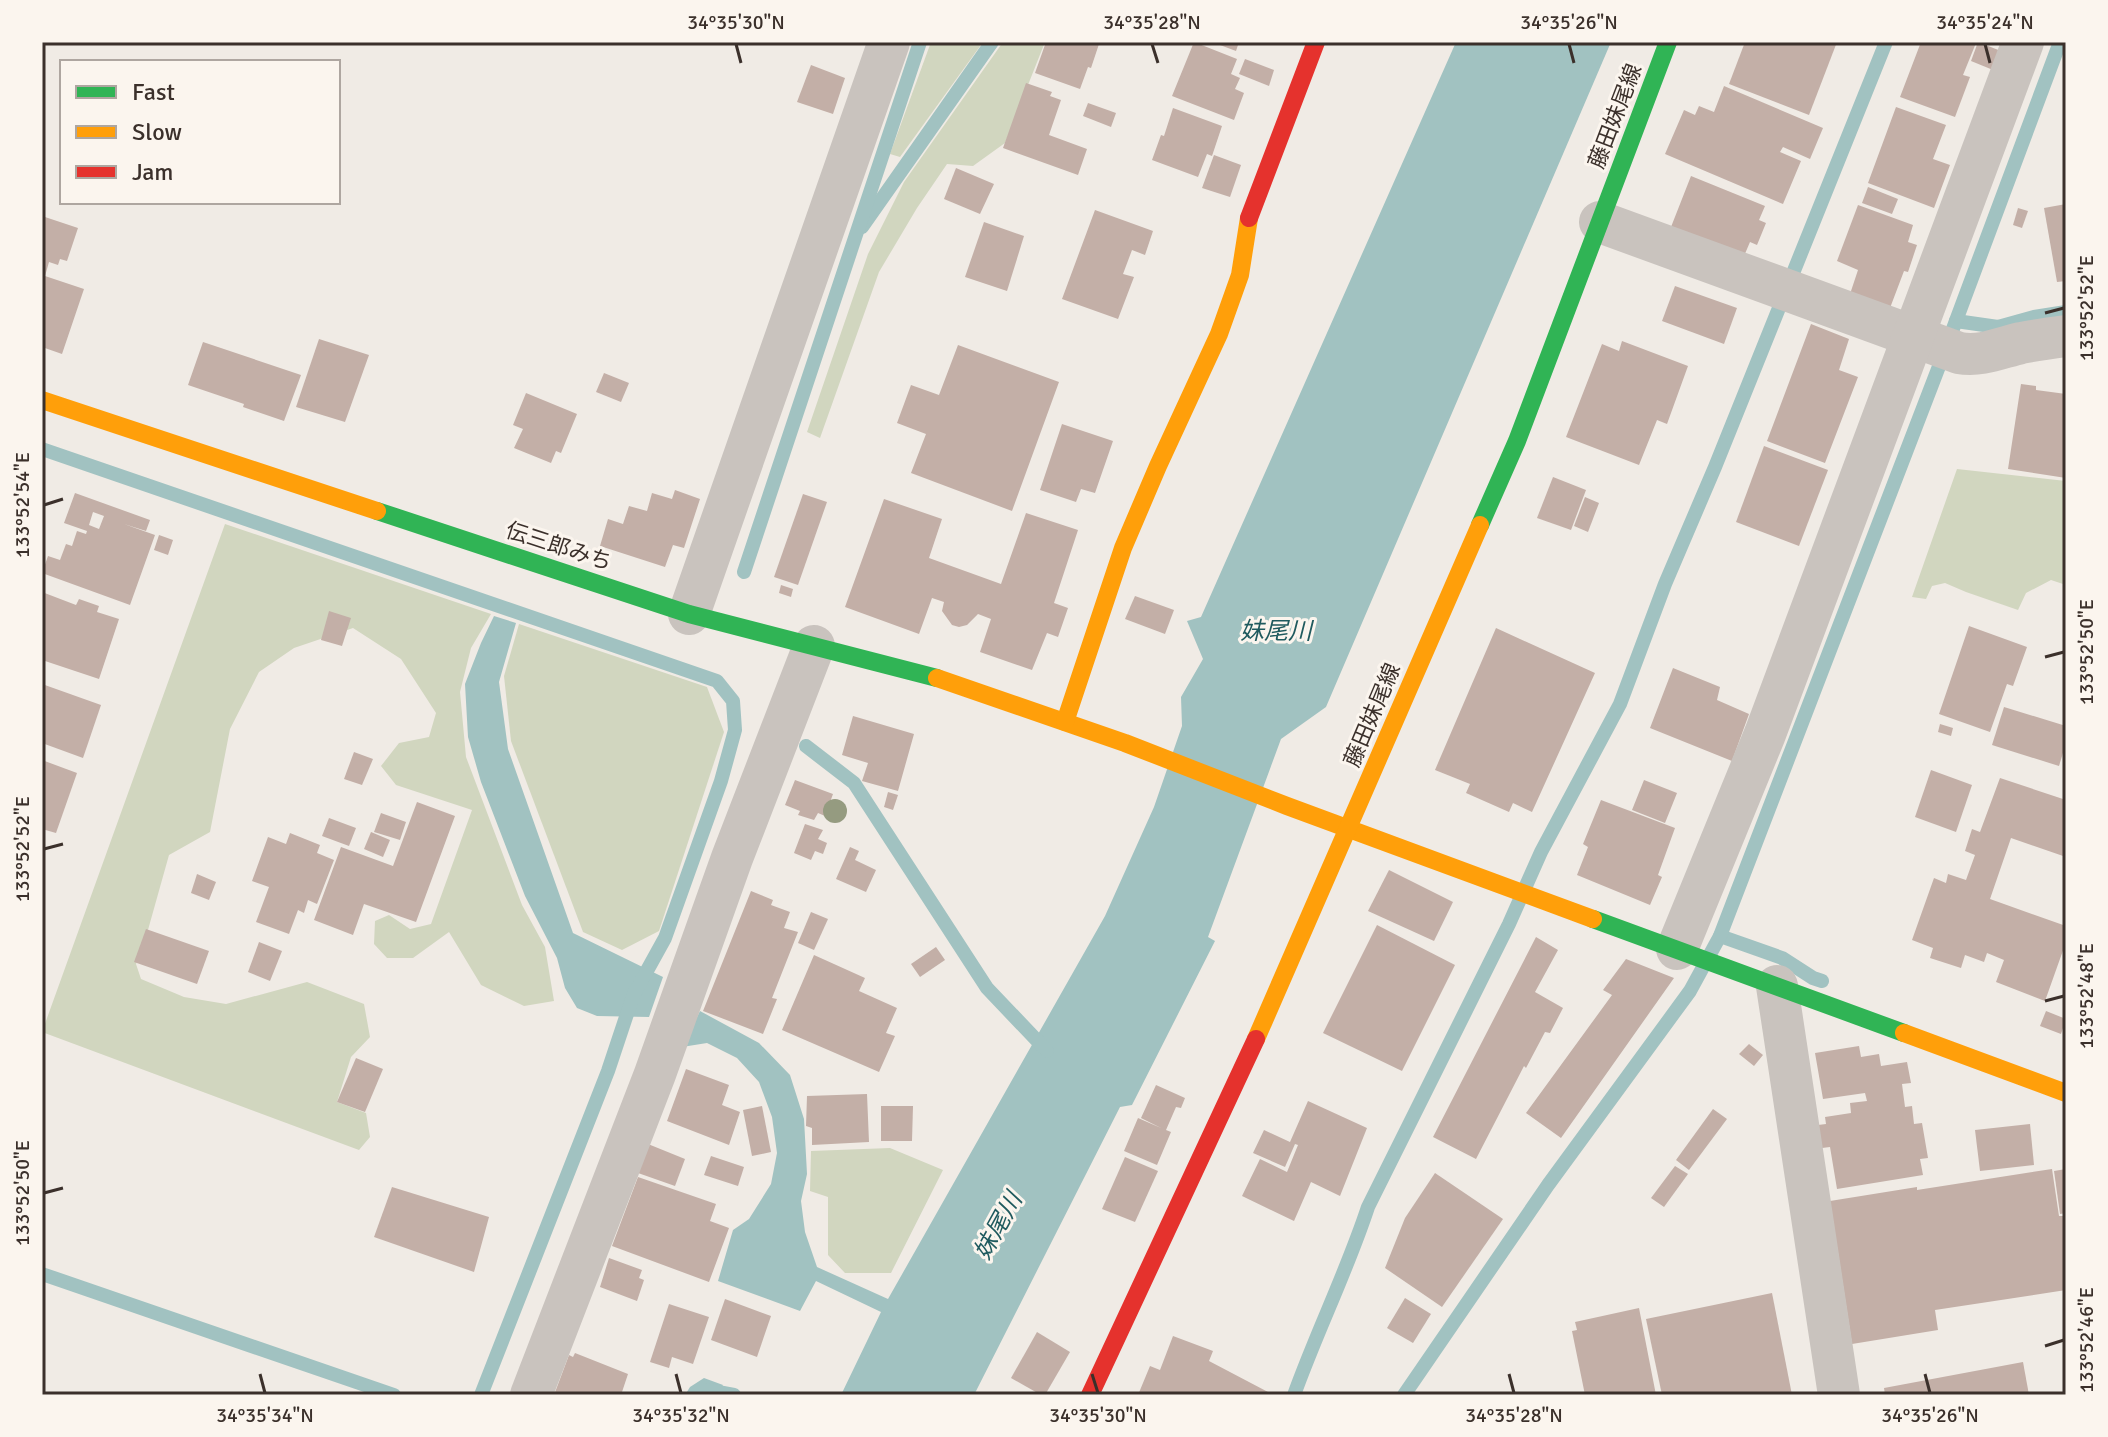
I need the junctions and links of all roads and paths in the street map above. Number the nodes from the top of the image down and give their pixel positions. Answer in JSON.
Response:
{"nodes":[{"id":1,"x":889,"y":42,"type":"edge"},
{"id":2,"x":1316,"y":42,"type":"edge"},
{"id":3,"x":1668,"y":42,"type":"edge"},
{"id":4,"x":2023,"y":42,"type":"edge"},
{"id":5,"x":1600,"y":222,"type":"junction"},
{"id":6,"x":2066,"y":336,"type":"edge"},
{"id":7,"x":1935,"y":345,"type":"junction"},
{"id":8,"x":42,"y":400,"type":"edge"},
{"id":9,"x":689,"y":614,"type":"junction"},
{"id":10,"x":814,"y":646,"type":"junction"},
{"id":11,"x":1065,"y":722,"type":"junction"},
{"id":12,"x":1349,"y":829,"type":"junction"},
{"id":13,"x":1684,"y":951,"type":"junction"},
{"id":14,"x":1777,"y":986,"type":"junction"},
{"id":15,"x":2066,"y":1093,"type":"edge"},
{"id":16,"x":531,"y":1395,"type":"edge"},
{"id":17,"x":1090,"y":1395,"type":"edge"},
{"id":18,"x":1839,"y":1395,"type":"edge"}],
"edges":[{"from":1,"to":9,"type":"street"},
{"from":2,"to":11,"type":"street"},
{"from":3,"to":5,"type":"street","name":"藤田妹尾線"},
{"from":4,"to":7,"type":"street"},
{"from":5,"to":7,"type":"street"},
{"from":5,"to":12,"type":"street","name":"藤田妹尾線"},
{"from":6,"to":7,"type":"street"},
{"from":7,"to":13,"type":"street"},
{"from":8,"to":9,"type":"street","name":"伝三郎みち"},
{"from":9,"to":10,"type":"street","name":"伝三郎みち"},
{"from":10,"to":11,"type":"street","name":"伝三郎みち"},
{"from":10,"to":16,"type":"street"},
{"from":11,"to":12,"type":"street","name":"伝三郎みち"},
{"from":12,"to":13,"type":"street","name":"伝三郎みち"},
{"from":12,"to":17,"type":"street","name":"藤田妹尾線"},
{"from":13,"to":14,"type":"street","name":"伝三郎みち"},
{"from":14,"to":15,"type":"street","name":"伝三郎みち"},
{"from":14,"to":18,"type":"street"}]}
